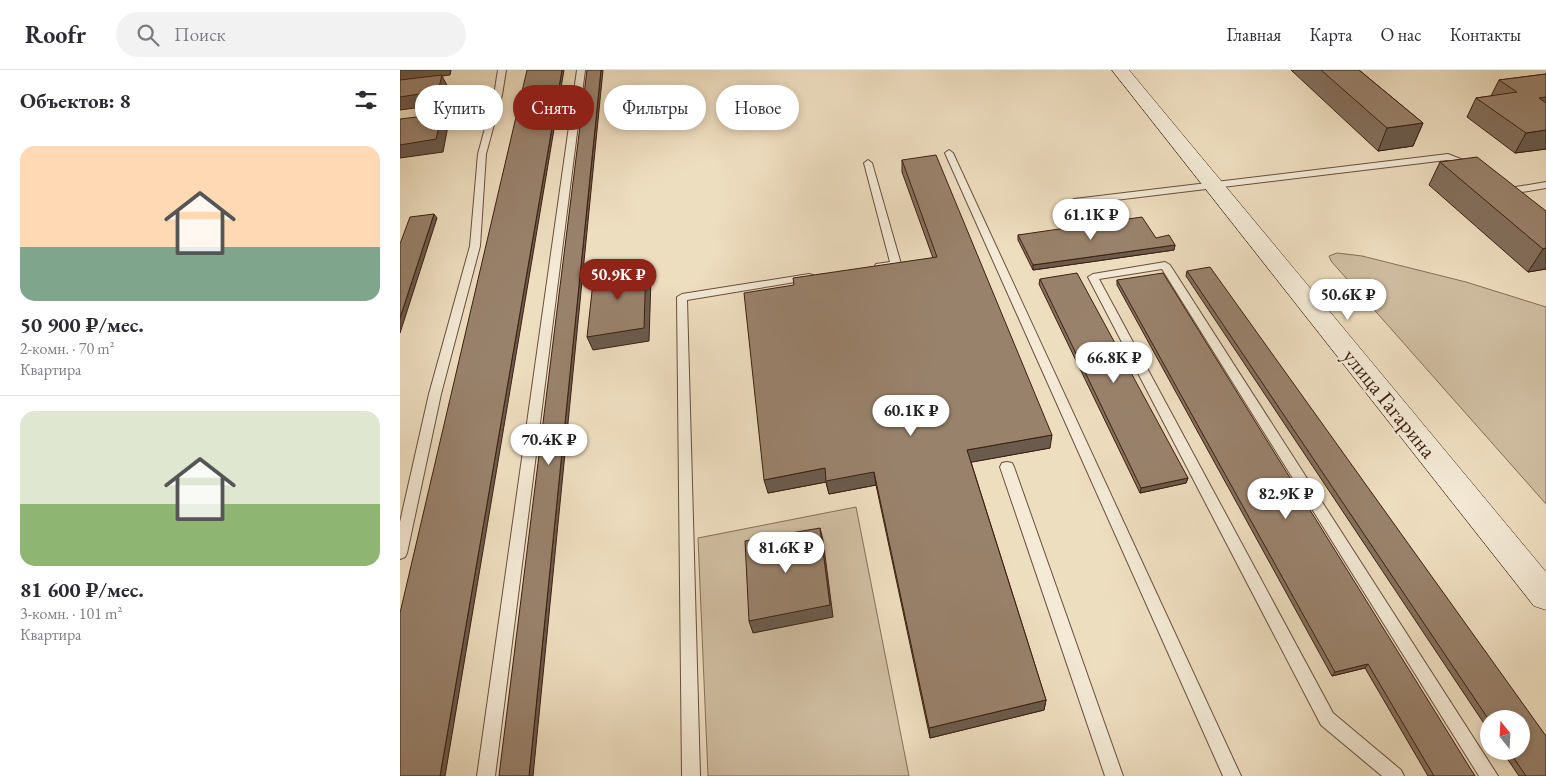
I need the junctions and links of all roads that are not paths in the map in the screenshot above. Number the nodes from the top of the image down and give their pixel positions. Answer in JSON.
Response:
{"nodes":[{"id":1,"x":502,"y":70,"type":"edge"},
{"id":2,"x":581,"y":70,"type":"edge"},
{"id":3,"x":1120,"y":70,"type":"edge"},
{"id":4,"x":949,"y":153,"type":"dead end"},
{"id":5,"x":868,"y":163,"type":"dead end"},
{"id":6,"x":1471,"y":165,"type":"edge"},
{"id":7,"x":1213,"y":184,"type":"junction"},
{"id":8,"x":1546,"y":185,"type":"edge"},
{"id":9,"x":1504,"y":192,"type":"edge"},
{"id":10,"x":1074,"y":202,"type":"dead end"},
{"id":11,"x":867,"y":268,"type":"edge"},
{"id":12,"x":818,"y":276,"type":"edge"},
{"id":13,"x":1007,"y":467,"type":"dead end"},
{"id":14,"x":400,"y":553,"type":"edge"},
{"id":15,"x":1546,"y":596,"type":"edge"},
{"id":16,"x":486,"y":776,"type":"edge"},
{"id":17,"x":691,"y":776,"type":"edge"},
{"id":18,"x":1114,"y":776,"type":"edge"},
{"id":19,"x":1232,"y":776,"type":"edge"},
{"id":20,"x":1395,"y":776,"type":"edge"},
{"id":21,"x":1489,"y":776,"type":"edge"}],
"edges":[{"from":1,"to":14,"type":"lane"},
{"from":2,"to":16,"type":"lane"},
{"from":3,"to":7,"type":"main road","name":"улица Гагарина"},
{"from":4,"to":19,"type":"lane"},
{"from":5,"to":11,"type":"lane"},
{"from":6,"to":7,"type":"lane"},
{"from":7,"to":10,"type":"lane"},
{"from":7,"to":15,"type":"main road","name":"улица Гагарина"},
{"from":8,"to":9,"type":"lane"},
{"from":12,"to":17,"type":"lane"},
{"from":13,"to":18,"type":"lane"},
{"from":20,"to":21,"type":"lane"}]}
